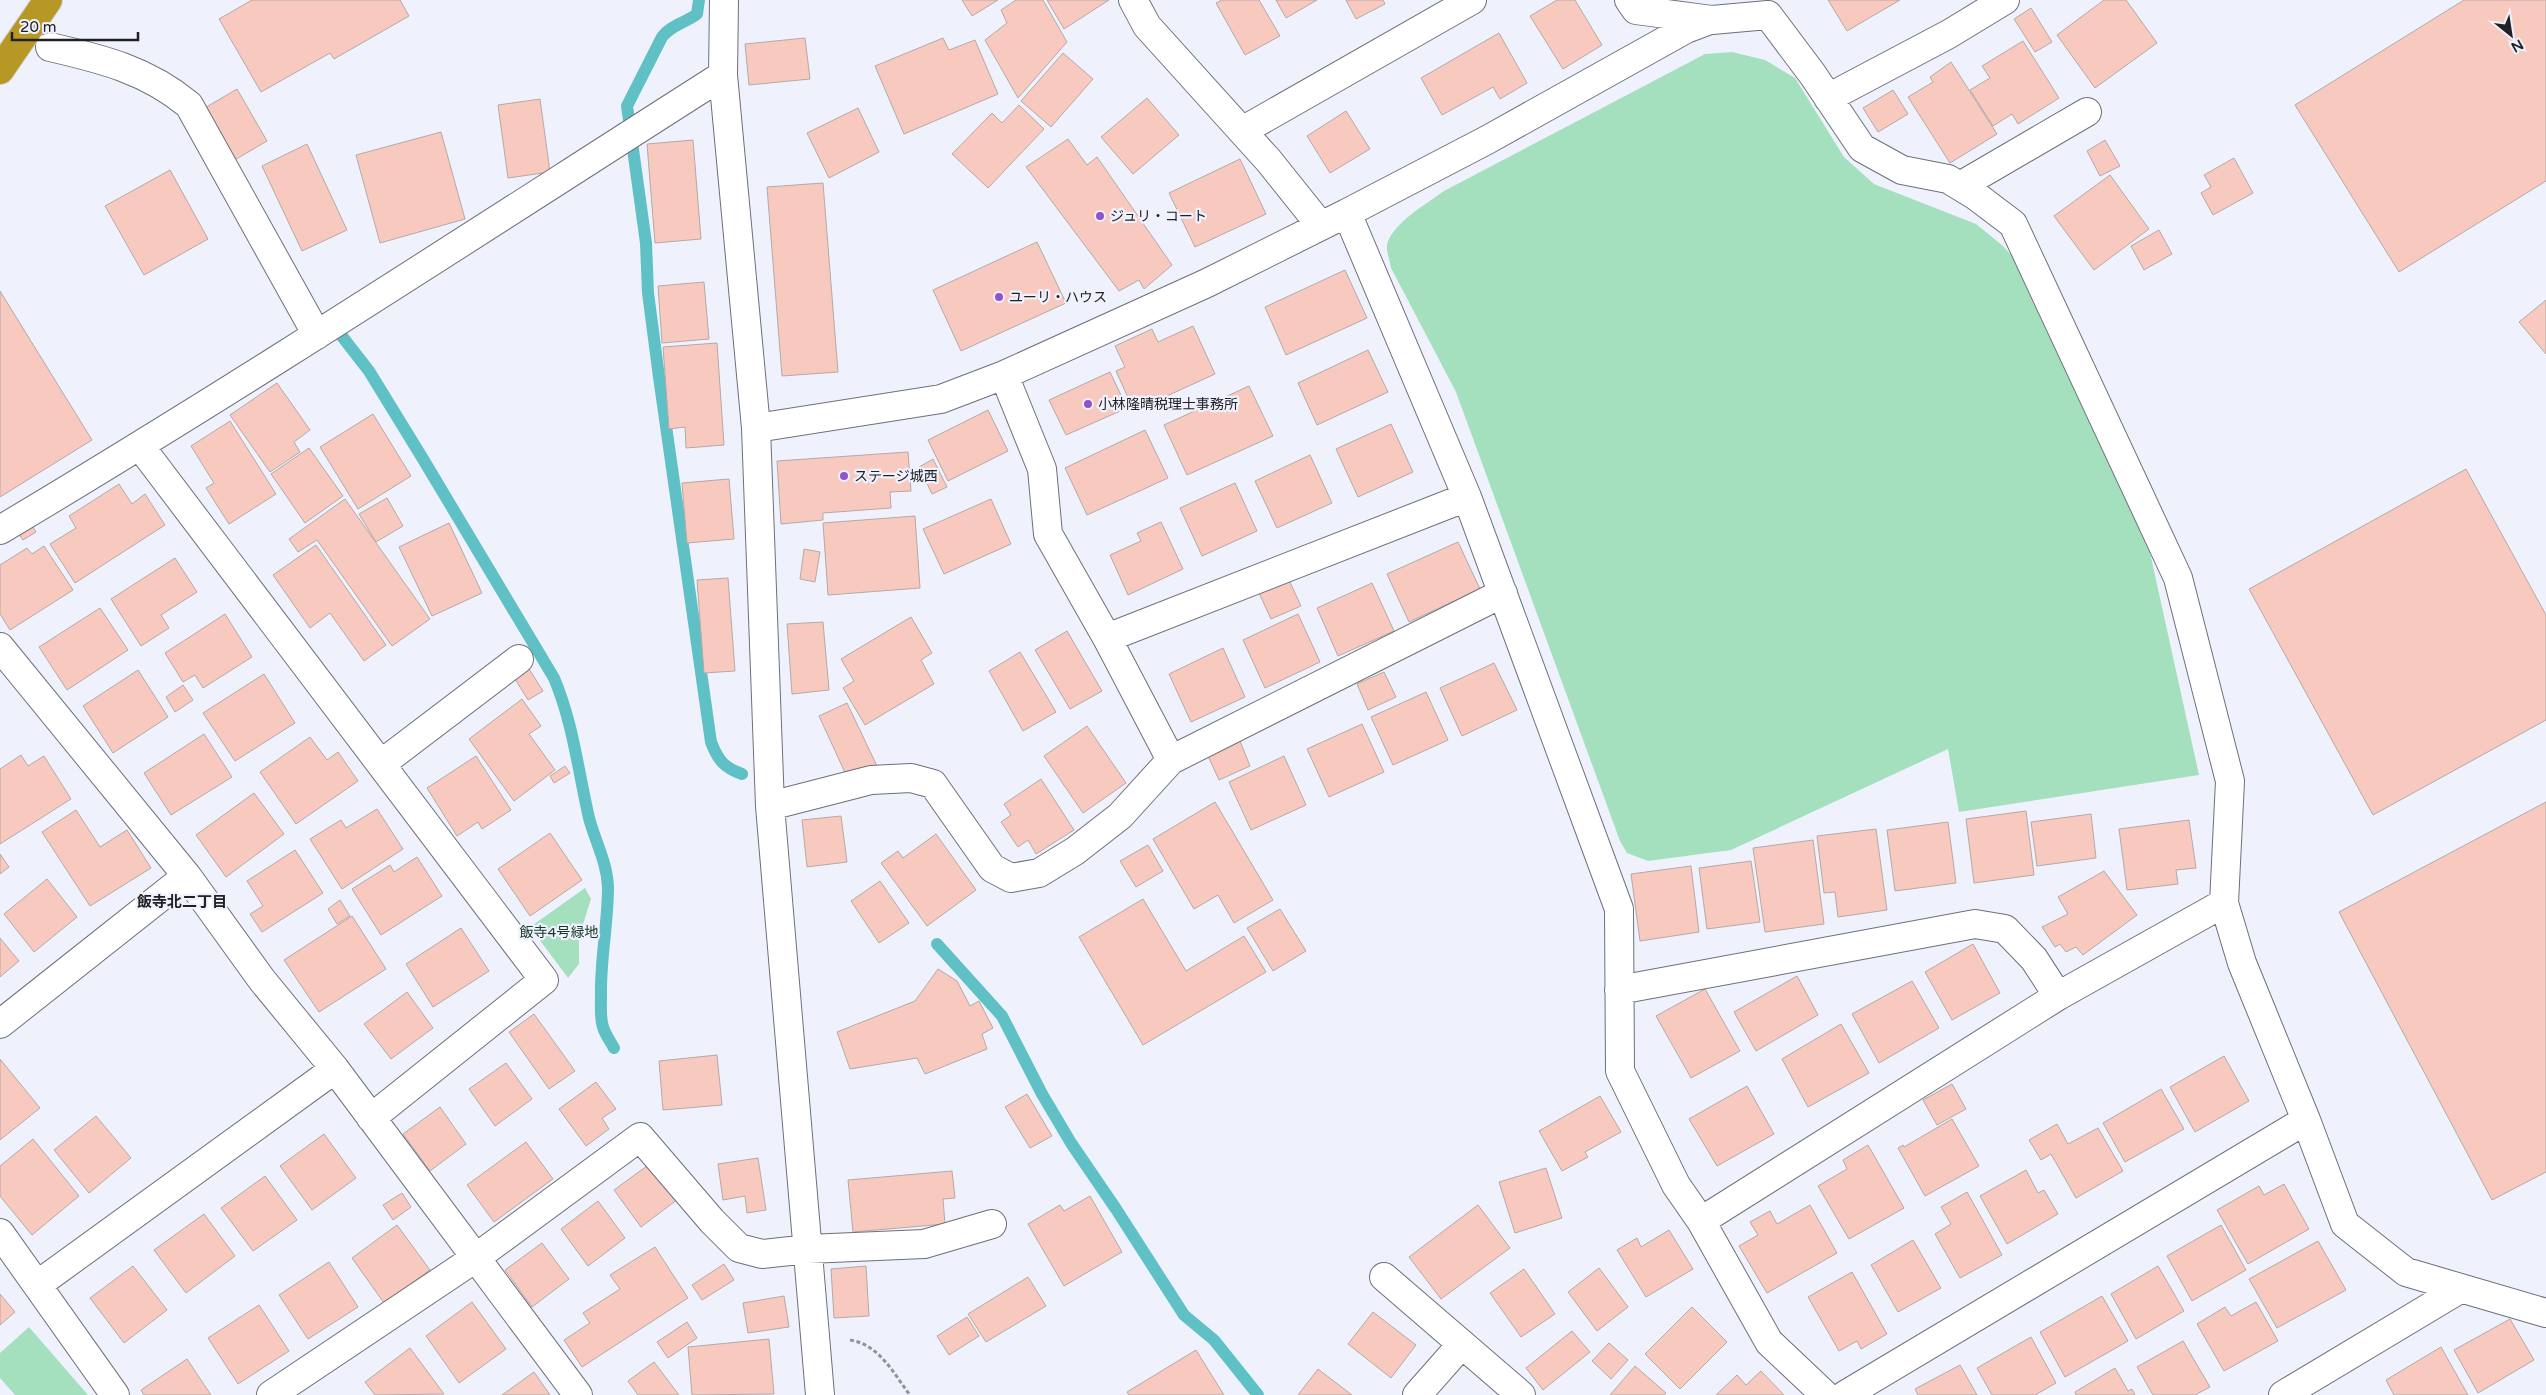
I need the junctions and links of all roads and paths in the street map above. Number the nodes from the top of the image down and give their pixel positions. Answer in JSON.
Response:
{"nodes":[{"id":1,"x":48,"y":0,"type":"edge"},
{"id":2,"x":724,"y":0,"type":"edge"},
{"id":3,"x":1132,"y":0,"type":"edge"},
{"id":4,"x":1472,"y":0,"type":"edge"},
{"id":5,"x":1629,"y":0,"type":"edge"},
{"id":6,"x":1747,"y":0,"type":"edge"},
{"id":7,"x":2005,"y":0,"type":"edge"},
{"id":8,"x":1712,"y":20,"type":"junction"},
{"id":9,"x":50,"y":46,"type":"dead end"},
{"id":10,"x":0,"y":70,"type":"edge"},
{"id":11,"x":723,"y":74,"type":"junction"},
{"id":12,"x":1828,"y":98,"type":"junction"},
{"id":13,"x":2087,"y":112,"type":"dead end"},
{"id":14,"x":1242,"y":131,"type":"junction"},
{"id":15,"x":1960,"y":186,"type":"junction"},
{"id":16,"x":1347,"y":212,"type":"junction"},
{"id":17,"x":1321,"y":226,"type":"junction"},
{"id":18,"x":317,"y":335,"type":"junction"},
{"id":19,"x":1004,"y":375,"type":"junction"},
{"id":20,"x":756,"y":428,"type":"junction"},
{"id":21,"x":140,"y":446,"type":"junction"},
{"id":22,"x":1467,"y":497,"type":"junction"},
{"id":23,"x":0,"y":530,"type":"edge"},
{"id":24,"x":1503,"y":593,"type":"junction"},
{"id":25,"x":1107,"y":638,"type":"junction"},
{"id":26,"x":0,"y":647,"type":"edge"},
{"id":27,"x":519,"y":659,"type":"dead end"},
{"id":28,"x":1171,"y":760,"type":"junction"},
{"id":29,"x":381,"y":764,"type":"junction"},
{"id":30,"x":770,"y":806,"type":"junction"},
{"id":31,"x":187,"y":876,"type":"junction"},
{"id":32,"x":2224,"y":903,"type":"junction"},
{"id":33,"x":1619,"y":990,"type":"junction"},
{"id":34,"x":2058,"y":996,"type":"junction"},
{"id":35,"x":0,"y":1024,"type":"edge"},
{"id":36,"x":335,"y":1069,"type":"junction"},
{"id":37,"x":371,"y":1118,"type":"junction"},
{"id":38,"x":2306,"y":1120,"type":"junction"},
{"id":39,"x":1701,"y":1221,"type":"junction"},
{"id":40,"x":992,"y":1224,"type":"dead end"},
{"id":41,"x":0,"y":1233,"type":"edge"},
{"id":42,"x":808,"y":1249,"type":"junction"},
{"id":43,"x":474,"y":1259,"type":"junction"},
{"id":44,"x":1384,"y":1277,"type":"dead end"},
{"id":45,"x":37,"y":1285,"type":"junction"},
{"id":46,"x":2460,"y":1289,"type":"junction"},
{"id":47,"x":2546,"y":1313,"type":"edge"},
{"id":48,"x":815,"y":1334,"type":"junction"},
{"id":49,"x":1462,"y":1344,"type":"junction"},
{"id":50,"x":115,"y":1395,"type":"edge"},
{"id":51,"x":271,"y":1395,"type":"edge"},
{"id":52,"x":578,"y":1395,"type":"edge"},
{"id":53,"x":820,"y":1395,"type":"edge"},
{"id":54,"x":910,"y":1395,"type":"edge"},
{"id":55,"x":1417,"y":1395,"type":"edge"},
{"id":56,"x":1521,"y":1395,"type":"edge"},
{"id":57,"x":1825,"y":1395,"type":"edge"},
{"id":58,"x":1845,"y":1395,"type":"edge"},
{"id":59,"x":2283,"y":1395,"type":"edge"}],
"edges":[{"from":1,"to":10,"type":"highway"},
{"from":2,"to":11,"type":"street"},
{"from":3,"to":14,"type":"street"},
{"from":4,"to":14,"type":"street"},
{"from":5,"to":8,"type":"street"},
{"from":6,"to":8,"type":"street"},
{"from":7,"to":12,"type":"street"},
{"from":8,"to":12,"type":"street"},
{"from":8,"to":16,"type":"street"},
{"from":9,"to":18,"type":"street"},
{"from":11,"to":18,"type":"street"},
{"from":11,"to":20,"type":"street"},
{"from":12,"to":15,"type":"street"},
{"from":13,"to":15,"type":"street"},
{"from":14,"to":17,"type":"street"},
{"from":15,"to":32,"type":"street"},
{"from":16,"to":17,"type":"street"},
{"from":16,"to":22,"type":"street"},
{"from":17,"to":19,"type":"street"},
{"from":18,"to":21,"type":"street"},
{"from":19,"to":20,"type":"street"},
{"from":19,"to":25,"type":"street"},
{"from":20,"to":30,"type":"street"},
{"from":21,"to":23,"type":"street"},
{"from":21,"to":29,"type":"street"},
{"from":22,"to":24,"type":"street"},
{"from":22,"to":25,"type":"street"},
{"from":24,"to":28,"type":"street"},
{"from":24,"to":33,"type":"street"},
{"from":25,"to":28,"type":"street"},
{"from":26,"to":31,"type":"street"},
{"from":27,"to":29,"type":"street"},
{"from":28,"to":30,"type":"street"},
{"from":29,"to":37,"type":"street"},
{"from":30,"to":42,"type":"street"},
{"from":31,"to":35,"type":"street"},
{"from":31,"to":36,"type":"street"},
{"from":32,"to":34,"type":"street"},
{"from":32,"to":38,"type":"street"},
{"from":33,"to":34,"type":"street"},
{"from":33,"to":39,"type":"street"},
{"from":34,"to":39,"type":"street"},
{"from":36,"to":37,"type":"street"},
{"from":36,"to":45,"type":"street"},
{"from":37,"to":43,"type":"street"},
{"from":38,"to":46,"type":"street"},
{"from":38,"to":58,"type":"street"},
{"from":39,"to":57,"type":"street"},
{"from":40,"to":42,"type":"street"},
{"from":41,"to":45,"type":"street"},
{"from":42,"to":43,"type":"street"},
{"from":42,"to":48,"type":"street"},
{"from":43,"to":51,"type":"street"},
{"from":43,"to":52,"type":"street"},
{"from":44,"to":49,"type":"street"},
{"from":45,"to":50,"type":"street"},
{"from":46,"to":47,"type":"street"},
{"from":46,"to":59,"type":"street"},
{"from":48,"to":53,"type":"street"},
{"from":48,"to":54,"type":"path"},
{"from":49,"to":55,"type":"street"},
{"from":49,"to":56,"type":"street"}]}
